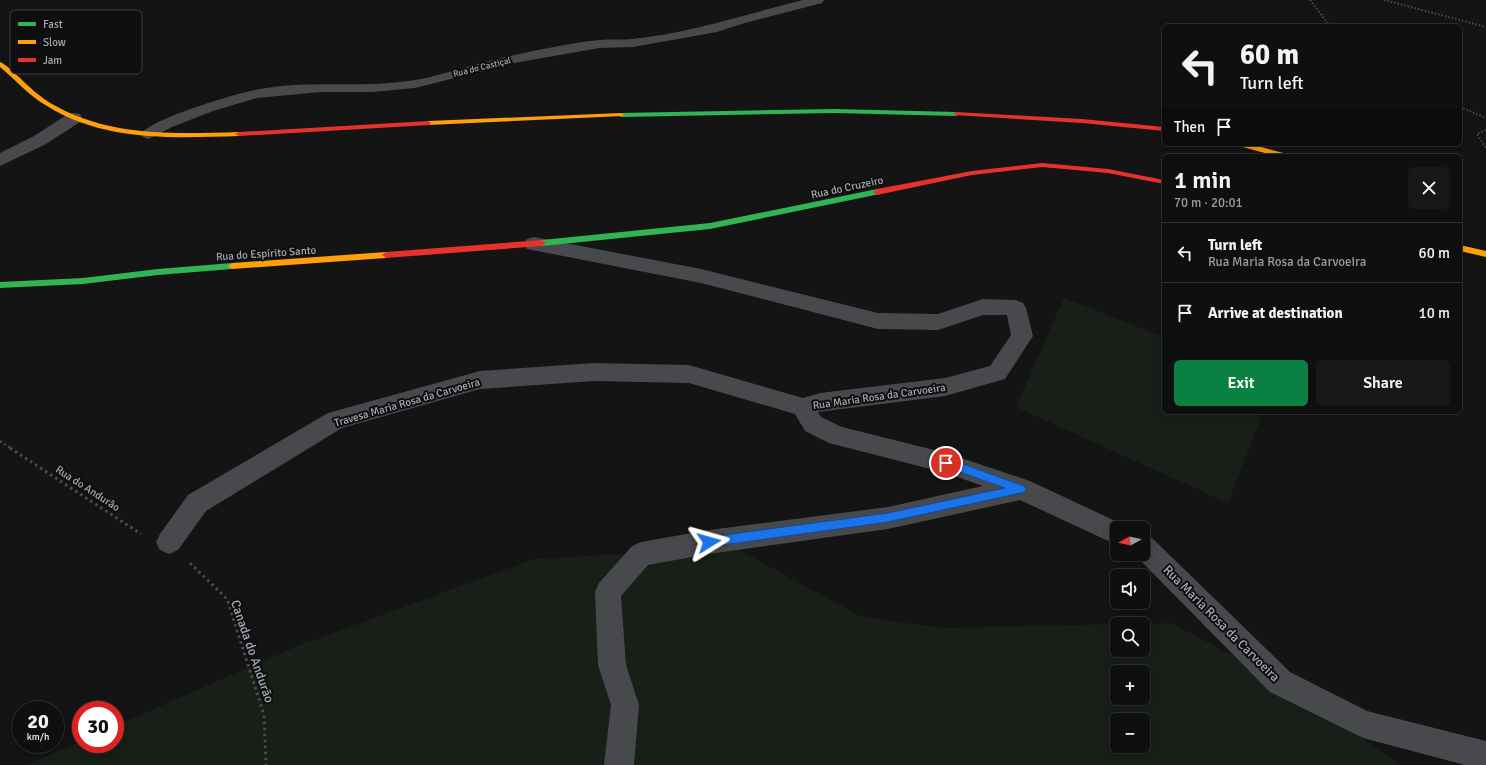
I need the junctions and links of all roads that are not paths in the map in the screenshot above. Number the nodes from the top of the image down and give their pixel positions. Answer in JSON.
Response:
{"nodes":[{"id":1,"x":818,"y":0,"type":"edge"},
{"id":2,"x":0,"y":64,"type":"edge"},
{"id":3,"x":10,"y":71,"type":"edge"},
{"id":4,"x":13,"y":74,"type":"edge"},
{"id":5,"x":74,"y":118,"type":"junction"},
{"id":6,"x":1162,"y":129,"type":"edge"},
{"id":7,"x":148,"y":134,"type":"junction"},
{"id":8,"x":1249,"y":146,"type":"edge"},
{"id":9,"x":1277,"y":154,"type":"edge"},
{"id":10,"x":0,"y":160,"type":"edge"},
{"id":11,"x":1162,"y":182,"type":"edge"},
{"id":12,"x":534,"y":244,"type":"junction"},
{"id":13,"x":1462,"y":248,"type":"edge"},
{"id":14,"x":1486,"y":254,"type":"edge"},
{"id":15,"x":0,"y":285,"type":"edge"},
{"id":16,"x":803,"y":407,"type":"junction"},
{"id":17,"x":1021,"y":489,"type":"junction"},
{"id":18,"x":1110,"y":531,"type":"edge"},
{"id":19,"x":169,"y":542,"type":"road end"},
{"id":20,"x":1150,"y":553,"type":"edge"},
{"id":21,"x":1486,"y":756,"type":"edge"},
{"id":22,"x":619,"y":765,"type":"edge"}],
"edges":[{"from":1,"to":7,"type":"lane","name":"Rua do Castiçal"},
{"from":2,"to":3,"type":"street"},
{"from":4,"to":5,"type":"street"},
{"from":5,"to":7,"type":"street"},
{"from":5,"to":10,"type":"street"},
{"from":6,"to":7,"type":"street"},
{"from":8,"to":9,"type":"street"},
{"from":11,"to":12,"type":"street","name":"Rua do Cruzeiro"},
{"from":12,"to":15,"type":"street","name":"Rua do Espírito Santo"},
{"from":12,"to":16,"type":"street","name":"Rua Maria Rosa da Carvoeira"},
{"from":13,"to":14,"type":"street"},
{"from":16,"to":17,"type":"street","name":"Rua Maria Rosa da Carvoeira"},
{"from":16,"to":19,"type":"street","name":"Travesa Maria Rosa da Carvoeira"},
{"from":17,"to":18,"type":"street","name":"Rua Maria Rosa da Carvoeira"},
{"from":17,"to":22,"type":"street"},
{"from":20,"to":21,"type":"street","name":"Rua Maria Rosa da Carvoeira"}]}
